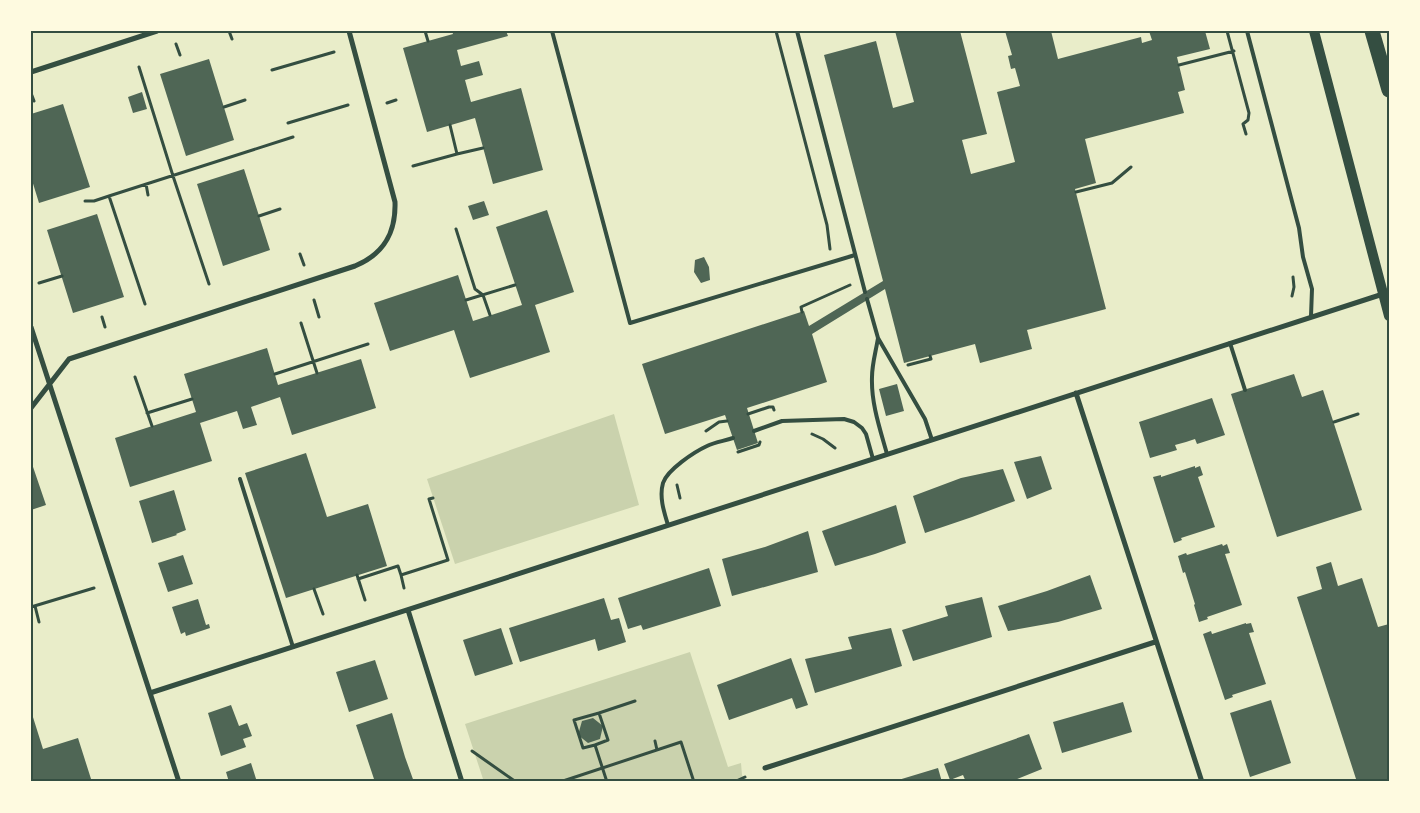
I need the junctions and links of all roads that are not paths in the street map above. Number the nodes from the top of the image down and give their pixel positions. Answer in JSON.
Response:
{"nodes":[{"id":1,"x":157,"y":31,"type":"edge"},
{"id":2,"x":349,"y":31,"type":"edge"},
{"id":3,"x":552,"y":31,"type":"edge"},
{"id":4,"x":798,"y":31,"type":"edge"},
{"id":5,"x":1247,"y":31,"type":"edge"},
{"id":6,"x":1314,"y":31,"type":"edge"},
{"id":7,"x":1372,"y":31,"type":"edge"},
{"id":8,"x":31,"y":72,"type":"edge"},
{"id":9,"x":1389,"y":90,"type":"edge"},
{"id":10,"x":855,"y":255,"type":"junction"},
{"id":11,"x":865,"y":292,"type":"dead end"},
{"id":12,"x":1383,"y":294,"type":"junction"},
{"id":13,"x":867,"y":299,"type":"dead end"},
{"id":14,"x":1312,"y":316,"type":"junction"},
{"id":15,"x":1389,"y":316,"type":"edge"},
{"id":16,"x":31,"y":327,"type":"edge"},
{"id":17,"x":878,"y":338,"type":"junction"},
{"id":18,"x":1230,"y":343,"type":"junction"},
{"id":19,"x":50,"y":385,"type":"junction"},
{"id":20,"x":1245,"y":390,"type":"dead end"},
{"id":21,"x":1076,"y":393,"type":"junction"},
{"id":22,"x":31,"y":408,"type":"edge"},
{"id":23,"x":754,"y":431,"type":"dead end"},
{"id":24,"x":733,"y":438,"type":"dead end"},
{"id":25,"x":932,"y":440,"type":"junction"},
{"id":26,"x":886,"y":454,"type":"junction"},
{"id":27,"x":874,"y":459,"type":"junction"},
{"id":28,"x":240,"y":479,"type":"dead end"},
{"id":29,"x":668,"y":525,"type":"junction"},
{"id":30,"x":408,"y":610,"type":"junction"},
{"id":31,"x":1155,"y":642,"type":"junction"},
{"id":32,"x":293,"y":647,"type":"junction"},
{"id":33,"x":150,"y":693,"type":"junction"},
{"id":34,"x":765,"y":768,"type":"dead end"},
{"id":35,"x":179,"y":782,"type":"edge"},
{"id":36,"x":462,"y":782,"type":"edge"},
{"id":37,"x":1202,"y":782,"type":"edge"}],
"edges":[{"from":1,"to":8,"type":"street"},
{"from":2,"to":19,"type":"street"},
{"from":3,"to":10,"type":"lane"},
{"from":4,"to":10,"type":"lane"},
{"from":5,"to":14,"type":"lane"},
{"from":6,"to":12,"type":"main road"},
{"from":7,"to":9,"type":"highway"},
{"from":10,"to":11,"type":"lane"},
{"from":12,"to":14,"type":"street"},
{"from":12,"to":15,"type":"main road"},
{"from":13,"to":17,"type":"lane"},
{"from":14,"to":18,"type":"street"},
{"from":16,"to":19,"type":"street"},
{"from":17,"to":25,"type":"lane"},
{"from":17,"to":26,"type":"lane"},
{"from":18,"to":20,"type":"lane"},
{"from":18,"to":21,"type":"street"},
{"from":19,"to":22,"type":"street"},
{"from":19,"to":33,"type":"street"},
{"from":21,"to":25,"type":"street"},
{"from":21,"to":31,"type":"street"},
{"from":23,"to":27,"type":"lane"},
{"from":24,"to":29,"type":"lane"},
{"from":25,"to":26,"type":"street"},
{"from":26,"to":27,"type":"street"},
{"from":27,"to":29,"type":"street"},
{"from":28,"to":32,"type":"lane"},
{"from":29,"to":30,"type":"street"},
{"from":30,"to":32,"type":"street"},
{"from":30,"to":36,"type":"street"},
{"from":31,"to":34,"type":"street"},
{"from":31,"to":37,"type":"street"},
{"from":32,"to":33,"type":"street"},
{"from":33,"to":35,"type":"street"}]}
